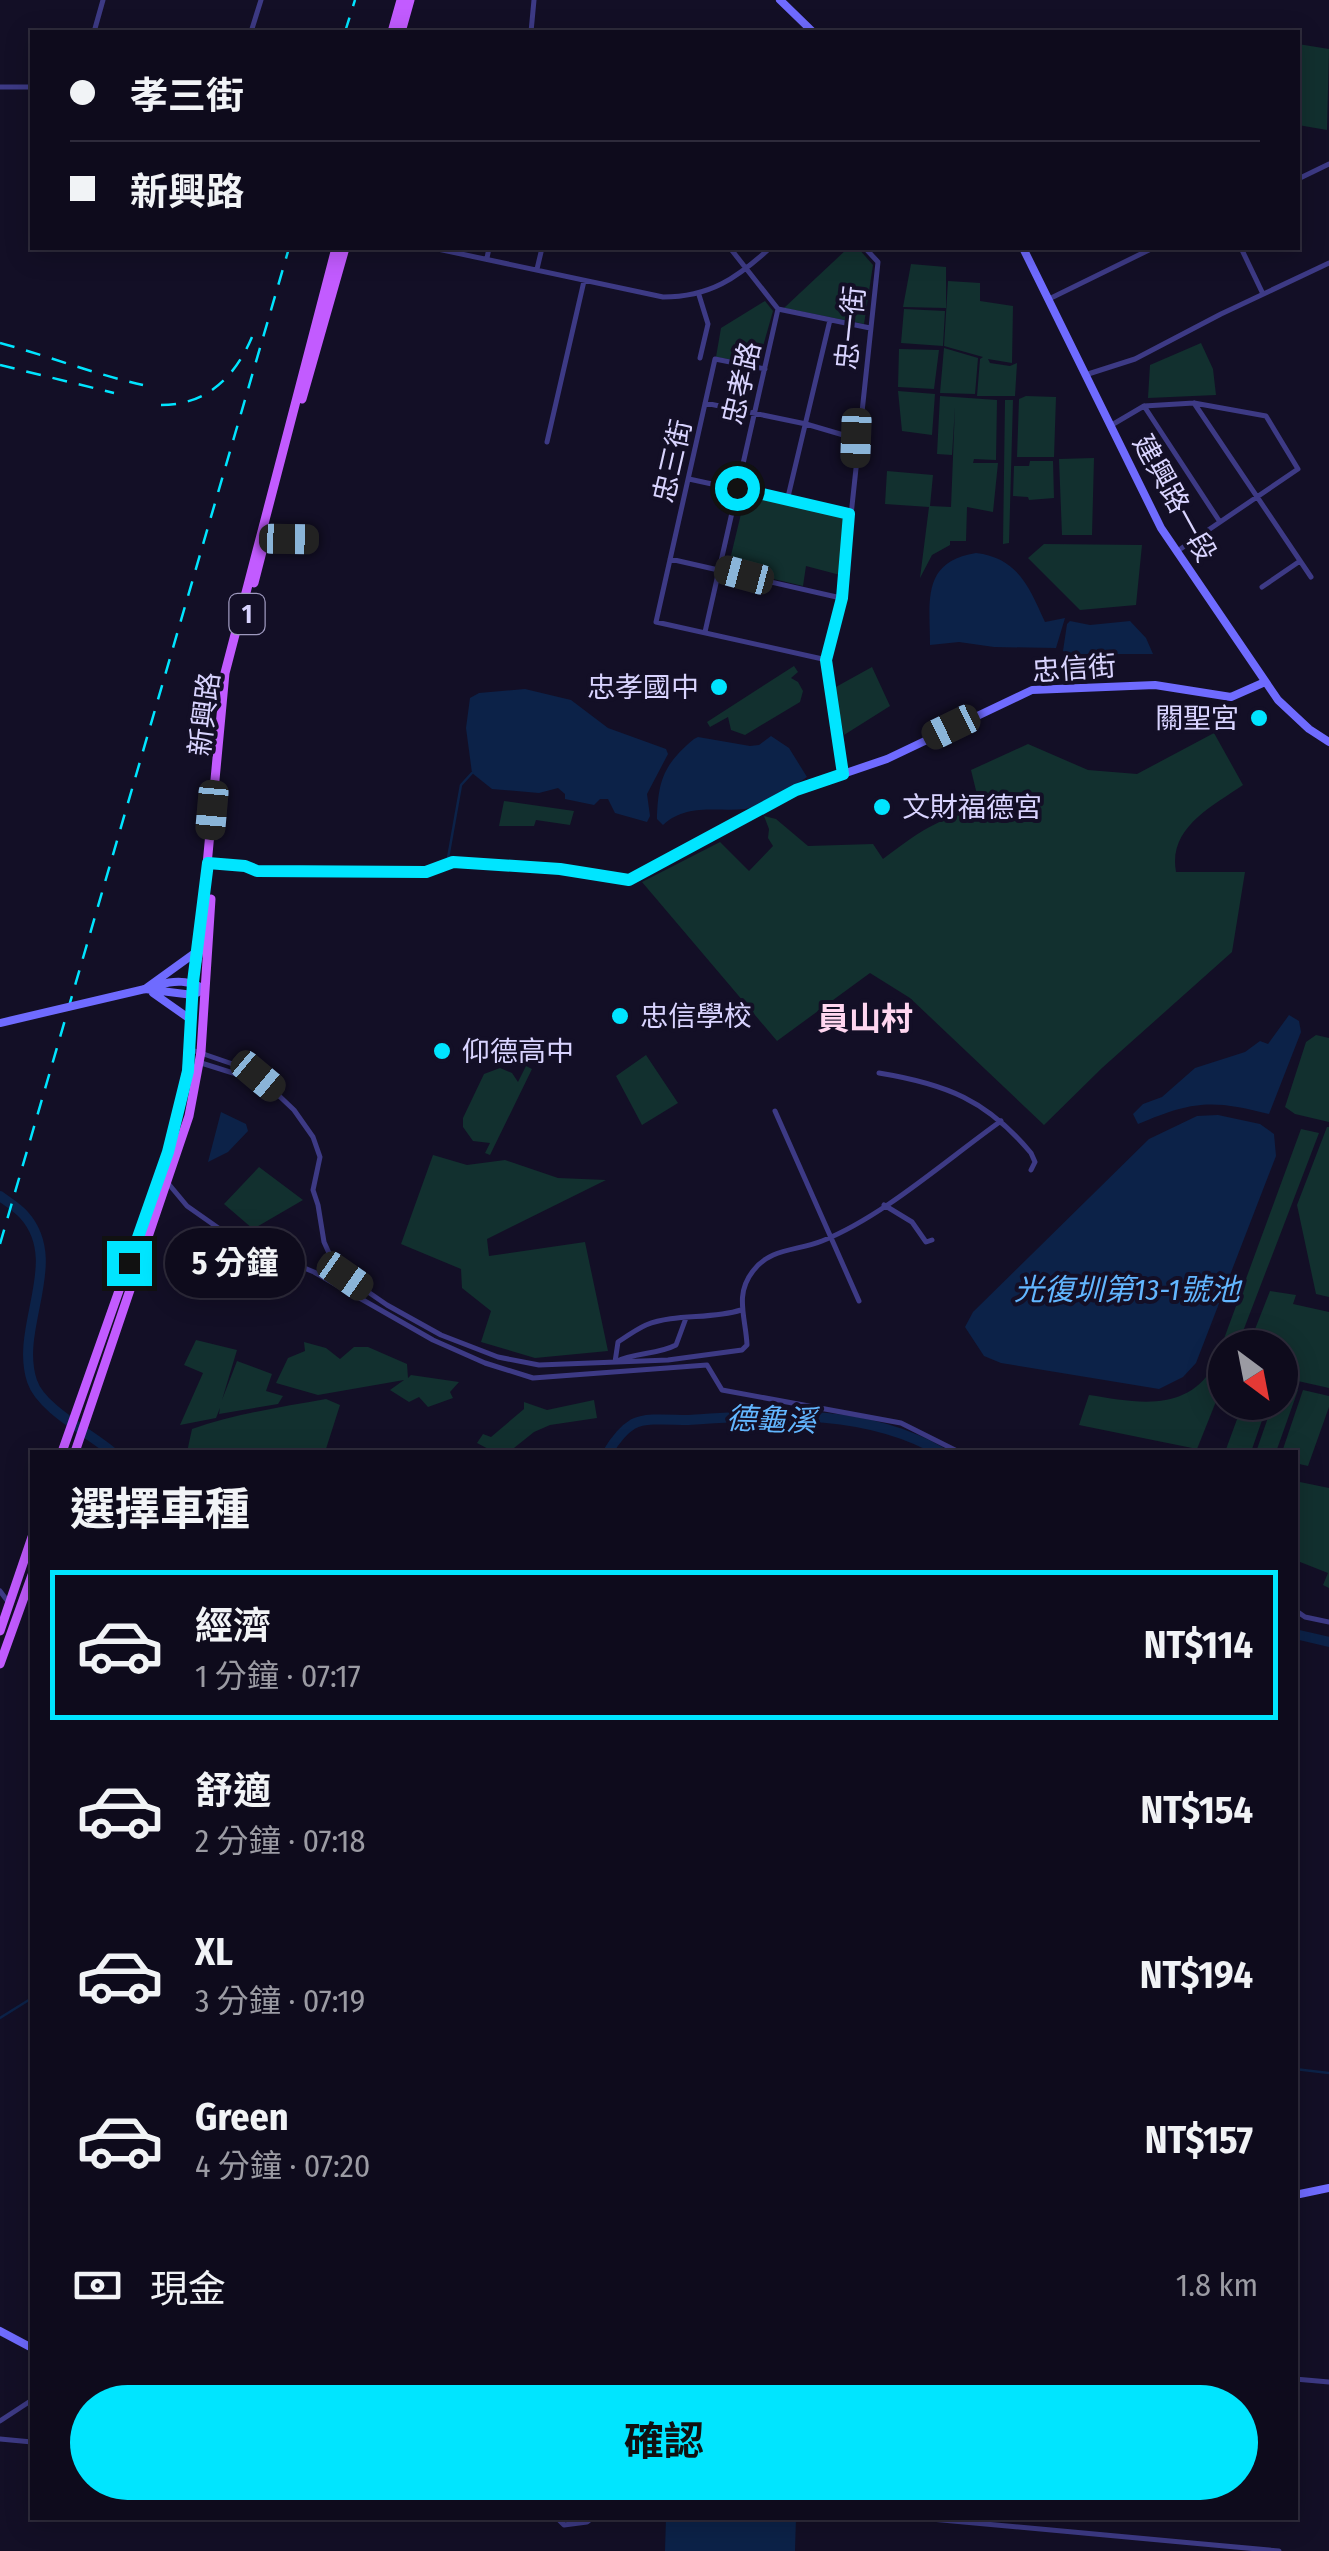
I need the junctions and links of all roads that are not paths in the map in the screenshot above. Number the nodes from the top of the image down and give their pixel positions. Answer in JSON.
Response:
{"nodes":[{"id":1,"x":103,"y":0,"type":"edge"},
{"id":2,"x":261,"y":0,"type":"edge"},
{"id":3,"x":401,"y":0,"type":"edge"},
{"id":4,"x":410,"y":0,"type":"edge"},
{"id":5,"x":534,"y":0,"type":"edge"},
{"id":6,"x":780,"y":0,"type":"edge"},
{"id":7,"x":95,"y":30,"type":"edge"},
{"id":8,"x":252,"y":30,"type":"edge"},
{"id":9,"x":393,"y":30,"type":"edge"},
{"id":10,"x":402,"y":30,"type":"edge"},
{"id":11,"x":531,"y":30,"type":"edge"},
{"id":12,"x":812,"y":30,"type":"edge"},
{"id":13,"x":0,"y":87,"type":"edge"},
{"id":14,"x":30,"y":87,"type":"edge"},
{"id":15,"x":1329,"y":164,"type":"edge"},
{"id":16,"x":1300,"y":178,"type":"edge"},
{"id":17,"x":335,"y":250,"type":"edge"},
{"id":18,"x":344,"y":250,"type":"edge"},
{"id":19,"x":444,"y":250,"type":"edge"},
{"id":20,"x":488,"y":250,"type":"edge"},
{"id":21,"x":542,"y":250,"type":"edge"},
{"id":22,"x":731,"y":250,"type":"edge"},
{"id":23,"x":768,"y":250,"type":"edge"},
{"id":24,"x":867,"y":250,"type":"edge"},
{"id":25,"x":1024,"y":250,"type":"edge"},
{"id":26,"x":1149,"y":250,"type":"edge"},
{"id":27,"x":1242,"y":250,"type":"edge"},
{"id":28,"x":486,"y":258,"type":"junction"},
{"id":29,"x":1329,"y":263,"type":"edge"},
{"id":30,"x":537,"y":270,"type":"junction"},
{"id":31,"x":746,"y":270,"type":"junction"},
{"id":32,"x":584,"y":281,"type":"junction"},
{"id":33,"x":1263,"y":294,"type":"junction"},
{"id":34,"x":699,"y":295,"type":"junction"},
{"id":35,"x":1049,"y":299,"type":"junction"},
{"id":36,"x":778,"y":309,"type":"junction"},
{"id":37,"x":830,"y":320,"type":"junction"},
{"id":38,"x":870,"y":328,"type":"junction"},
{"id":39,"x":700,"y":358,"type":"dead end"},
{"id":40,"x":765,"y":369,"type":"junction"},
{"id":41,"x":1085,"y":376,"type":"junction"},
{"id":42,"x":706,"y":403,"type":"junction"},
{"id":43,"x":1194,"y":403,"type":"junction"},
{"id":44,"x":1144,"y":406,"type":"junction"},
{"id":45,"x":755,"y":414,"type":"junction"},
{"id":46,"x":806,"y":424,"type":"junction"},
{"id":47,"x":1110,"y":426,"type":"junction"},
{"id":48,"x":856,"y":438,"type":"junction"},
{"id":49,"x":547,"y":442,"type":"dead end"},
{"id":50,"x":688,"y":479,"type":"junction"},
{"id":51,"x":737,"y":488,"type":"junction"},
{"id":52,"x":1257,"y":497,"type":"junction"},
{"id":53,"x":787,"y":501,"type":"junction"},
{"id":54,"x":849,"y":514,"type":"junction"},
{"id":55,"x":1220,"y":522,"type":"junction"},
{"id":56,"x":266,"y":539,"type":"junction"},
{"id":57,"x":312,"y":540,"type":"dead end"},
{"id":58,"x":1176,"y":552,"type":"junction"},
{"id":59,"x":670,"y":559,"type":"junction"},
{"id":60,"x":1300,"y":560,"type":"junction"},
{"id":61,"x":720,"y":568,"type":"junction"},
{"id":62,"x":1311,"y":577,"type":"dead end"},
{"id":63,"x":1262,"y":588,"type":"dead end"},
{"id":64,"x":842,"y":598,"type":"junction"},
{"id":65,"x":705,"y":632,"type":"junction"},
{"id":66,"x":826,"y":660,"type":"junction"},
{"id":67,"x":1266,"y":682,"type":"junction"},
{"id":68,"x":1327,"y":737,"type":"edge"},
{"id":69,"x":843,"y":774,"type":"junction"},
{"id":70,"x":211,"y":863,"type":"junction"},
{"id":71,"x":200,"y":950,"type":"junction"},
{"id":72,"x":193,"y":982,"type":"junction"},
{"id":73,"x":144,"y":989,"type":"junction"},
{"id":74,"x":204,"y":989,"type":"junction"},
{"id":75,"x":192,"y":995,"type":"junction"},
{"id":76,"x":192,"y":1023,"type":"junction"},
{"id":77,"x":0,"y":1024,"type":"edge"},
{"id":78,"x":194,"y":1055,"type":"junction"},
{"id":79,"x":879,"y":1074,"type":"dead end"},
{"id":80,"x":776,"y":1111,"type":"dead end"},
{"id":81,"x":1001,"y":1121,"type":"junction"},
{"id":82,"x":1031,"y":1170,"type":"dead end"},
{"id":83,"x":167,"y":1182,"type":"junction"},
{"id":84,"x":884,"y":1206,"type":"junction"},
{"id":85,"x":830,"y":1236,"type":"junction"},
{"id":86,"x":932,"y":1240,"type":"dead end"},
{"id":87,"x":858,"y":1301,"type":"dead end"},
{"id":88,"x":742,"y":1310,"type":"junction"},
{"id":89,"x":686,"y":1318,"type":"junction"},
{"id":90,"x":615,"y":1362,"type":"junction"},
{"id":91,"x":63,"y":1450,"type":"edge"},
{"id":92,"x":76,"y":1450,"type":"edge"},
{"id":93,"x":955,"y":1450,"type":"edge"},
{"id":94,"x":30,"y":1542,"type":"edge"},
{"id":95,"x":30,"y":1580,"type":"edge"},
{"id":96,"x":0,"y":1591,"type":"edge"},
{"id":97,"x":10,"y":1603,"type":"junction"},
{"id":98,"x":1298,"y":1612,"type":"edge"},
{"id":99,"x":1329,"y":1622,"type":"edge"},
{"id":100,"x":0,"y":1630,"type":"edge"},
{"id":101,"x":0,"y":1664,"type":"edge"},
{"id":102,"x":1329,"y":2188,"type":"edge"},
{"id":103,"x":1298,"y":2194,"type":"edge"},
{"id":104,"x":0,"y":2331,"type":"edge"},
{"id":105,"x":30,"y":2347,"type":"edge"},
{"id":106,"x":1298,"y":2379,"type":"edge"},
{"id":107,"x":1329,"y":2382,"type":"edge"},
{"id":108,"x":30,"y":2401,"type":"edge"},
{"id":109,"x":0,"y":2421,"type":"edge"},
{"id":110,"x":0,"y":2439,"type":"edge"},
{"id":111,"x":30,"y":2442,"type":"edge"},
{"id":112,"x":559,"y":2520,"type":"edge"},
{"id":113,"x":590,"y":2520,"type":"edge"},
{"id":114,"x":942,"y":2520,"type":"edge"},
{"id":115,"x":1279,"y":2551,"type":"edge"}],
"edges":[{"from":1,"to":7,"type":"street"},
{"from":2,"to":8,"type":"street"},
{"from":3,"to":9,"type":"main road"},
{"from":4,"to":10,"type":"main road"},
{"from":5,"to":11,"type":"street"},
{"from":6,"to":12,"type":"street"},
{"from":13,"to":14,"type":"street"},
{"from":15,"to":16,"type":"street"},
{"from":17,"to":70,"type":"main road","name":"新興路","number":"1"},
{"from":18,"to":56,"type":"main road","name":"新興路","number":"1"},
{"from":19,"to":28,"type":"street"},
{"from":20,"to":28,"type":"street"},
{"from":21,"to":30,"type":"street"},
{"from":22,"to":31,"type":"street","name":"忠孝路"},
{"from":23,"to":31,"type":"street"},
{"from":24,"to":38,"type":"street","name":"忠一街"},
{"from":25,"to":35,"type":"street","name":"建興路一段"},
{"from":26,"to":35,"type":"street"},
{"from":27,"to":33,"type":"street"},
{"from":28,"to":30,"type":"street"},
{"from":29,"to":33,"type":"street"},
{"from":30,"to":32,"type":"street"},
{"from":31,"to":34,"type":"street"},
{"from":31,"to":36,"type":"street","name":"忠孝路"},
{"from":32,"to":34,"type":"street"},
{"from":32,"to":49,"type":"street"},
{"from":33,"to":41,"type":"street"},
{"from":34,"to":39,"type":"street"},
{"from":35,"to":41,"type":"street","name":"建興路一段"},
{"from":36,"to":37,"type":"street"},
{"from":36,"to":40,"type":"street","name":"忠孝路"},
{"from":37,"to":38,"type":"street"},
{"from":37,"to":46,"type":"street"},
{"from":38,"to":48,"type":"street","name":"忠一街"},
{"from":40,"to":42,"type":"street","name":"忠三街"},
{"from":40,"to":45,"type":"street","name":"忠孝路"},
{"from":41,"to":47,"type":"street","name":"建興路一段"},
{"from":42,"to":45,"type":"street"},
{"from":42,"to":50,"type":"street","name":"忠三街"},
{"from":43,"to":44,"type":"street"},
{"from":43,"to":52,"type":"street"},
{"from":43,"to":52,"type":"street"},
{"from":44,"to":47,"type":"street"},
{"from":44,"to":55,"type":"street"},
{"from":45,"to":46,"type":"street"},
{"from":45,"to":51,"type":"street","name":"忠孝路"},
{"from":46,"to":48,"type":"street"},
{"from":46,"to":53,"type":"street"},
{"from":47,"to":58,"type":"street","name":"建興路一段"},
{"from":48,"to":54,"type":"street","name":"忠一街"},
{"from":50,"to":51,"type":"street"},
{"from":50,"to":59,"type":"street","name":"忠三街"},
{"from":51,"to":53,"type":"street"},
{"from":51,"to":61,"type":"street","name":"忠孝路"},
{"from":52,"to":55,"type":"street"},
{"from":52,"to":60,"type":"street"},
{"from":53,"to":54,"type":"street"},
{"from":54,"to":64,"type":"street","name":"忠一街"},
{"from":55,"to":58,"type":"street"},
{"from":56,"to":57,"type":"street"},
{"from":56,"to":70,"type":"main road","name":"新興路","number":"1"},
{"from":58,"to":67,"type":"street","name":"建興路一段"},
{"from":59,"to":61,"type":"street"},
{"from":59,"to":65,"type":"street","name":"忠三街"},
{"from":60,"to":62,"type":"street"},
{"from":60,"to":63,"type":"street"},
{"from":61,"to":64,"type":"street"},
{"from":61,"to":65,"type":"street","name":"忠孝路"},
{"from":64,"to":66,"type":"street","name":"忠一街"},
{"from":65,"to":66,"type":"street"},
{"from":66,"to":69,"type":"street","name":"忠一街"},
{"from":67,"to":68,"type":"street","name":"建興路一段"},
{"from":67,"to":69,"type":"street","name":"忠信街"},
{"from":69,"to":70,"type":"street","name":"忠信街"},
{"from":70,"to":71,"type":"main road","name":"新興路","number":"1"},
{"from":70,"to":74,"type":"main road","name":"新興路","number":"1"},
{"from":71,"to":72,"type":"main road","name":"新興路","number":"1"},
{"from":71,"to":73,"type":"street"},
{"from":72,"to":73,"type":"street"},
{"from":72,"to":74,"type":"street"},
{"from":72,"to":75,"type":"main road","name":"新興路","number":"1"},
{"from":73,"to":75,"type":"street"},
{"from":73,"to":76,"type":"street"},
{"from":73,"to":77,"type":"street","bridge":true},
{"from":74,"to":75,"type":"street"},
{"from":74,"to":78,"type":"main road","name":"新興路","number":"1"},
{"from":75,"to":76,"type":"main road","name":"新興路","number":"1"},
{"from":76,"to":78,"type":"main road","name":"新興路","number":"1"},
{"from":78,"to":83,"type":"main road","name":"新興路","number":"1"},
{"from":78,"to":90,"type":"street"},
{"from":78,"to":91,"type":"main road","name":"新興路","number":"1"},
{"from":79,"to":81,"type":"street"},
{"from":80,"to":85,"type":"street"},
{"from":81,"to":82,"type":"street"},
{"from":81,"to":84,"type":"street"},
{"from":83,"to":92,"type":"main road","name":"新興路","number":"1"},
{"from":83,"to":93,"type":"street"},
{"from":84,"to":85,"type":"street"},
{"from":84,"to":86,"type":"street"},
{"from":85,"to":87,"type":"street"},
{"from":85,"to":88,"type":"street"},
{"from":88,"to":89,"type":"street"},
{"from":88,"to":90,"type":"street"},
{"from":89,"to":90,"type":"street"},
{"from":89,"to":90,"type":"street"},
{"from":94,"to":97,"type":"main road"},
{"from":95,"to":101,"type":"main road"},
{"from":96,"to":97,"type":"street"},
{"from":97,"to":100,"type":"main road"},
{"from":98,"to":99,"type":"street"},
{"from":102,"to":103,"type":"street"},
{"from":104,"to":105,"type":"street"},
{"from":106,"to":107,"type":"street"},
{"from":108,"to":109,"type":"street"},
{"from":110,"to":111,"type":"street"},
{"from":112,"to":113,"type":"street"},
{"from":114,"to":115,"type":"street"}]}
